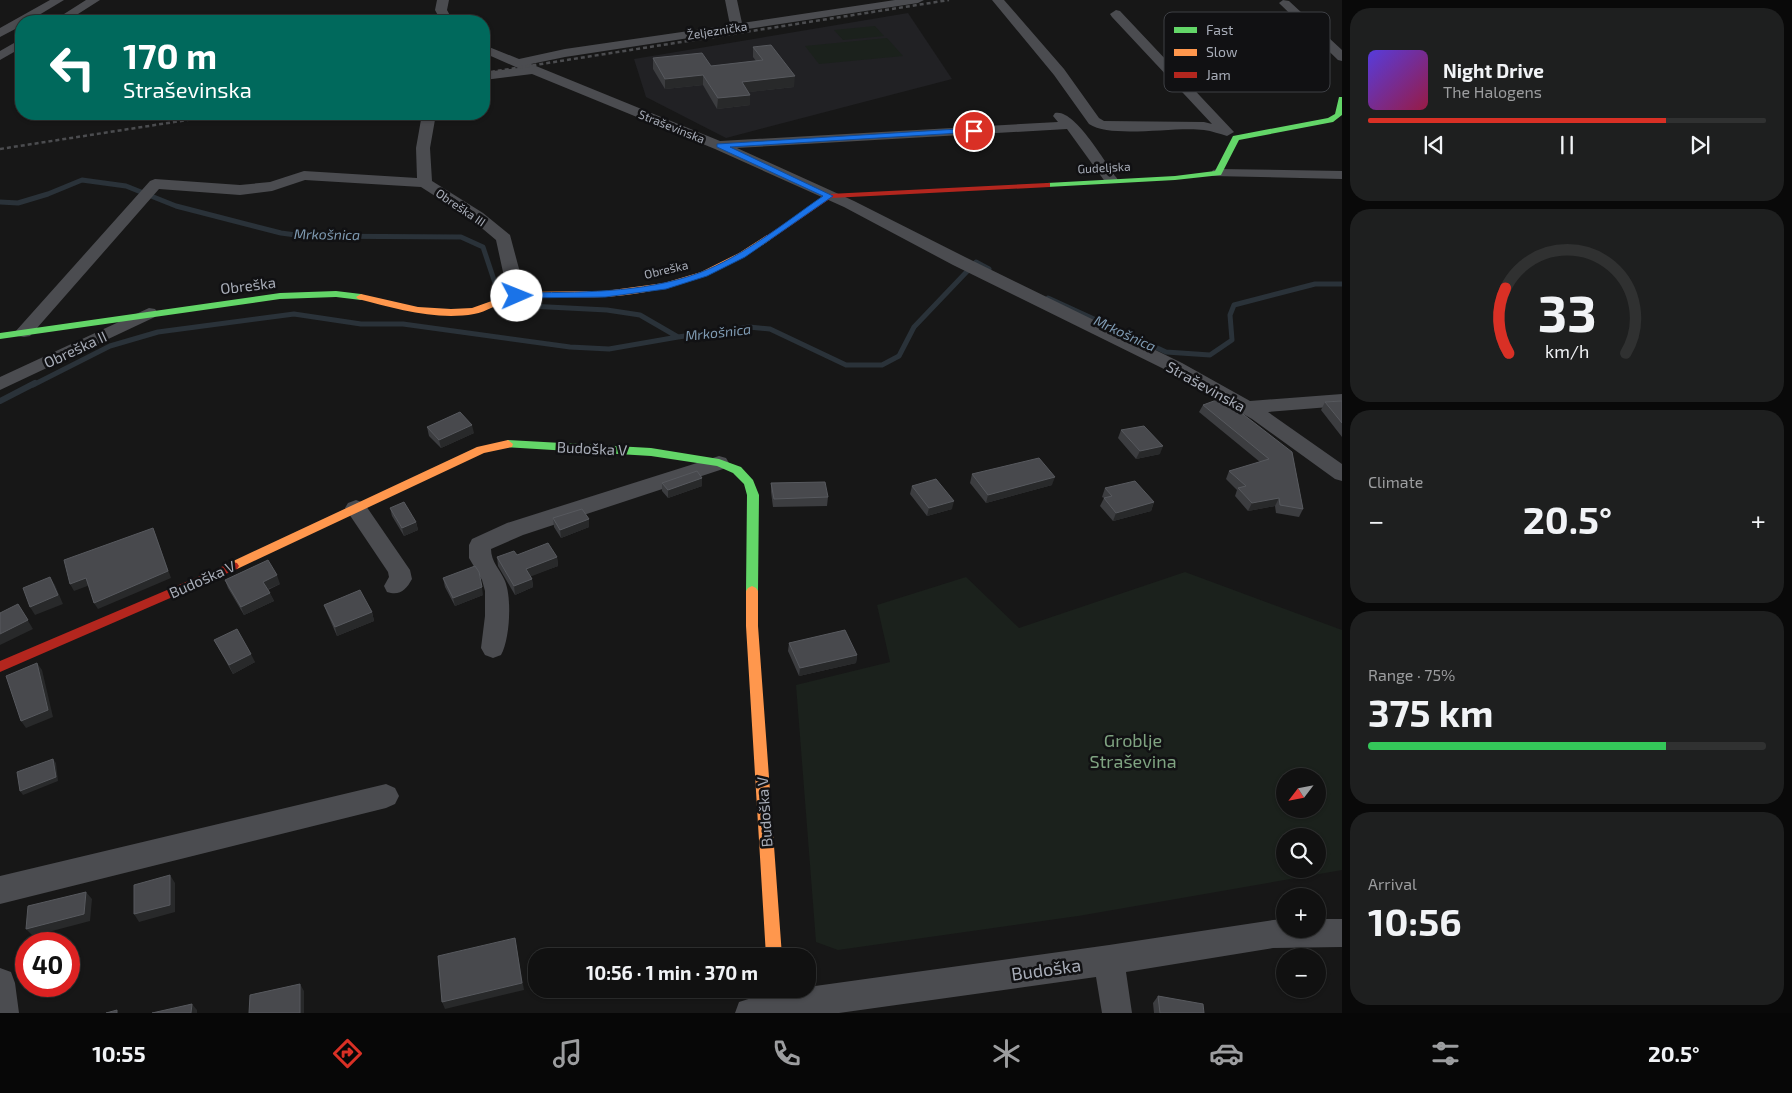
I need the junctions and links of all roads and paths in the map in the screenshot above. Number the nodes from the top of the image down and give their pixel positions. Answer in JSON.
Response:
{"nodes":[{"id":1,"x":58,"y":0,"type":"edge"},
{"id":2,"x":94,"y":0,"type":"edge"},
{"id":3,"x":443,"y":0,"type":"edge"},
{"id":4,"x":731,"y":0,"type":"edge"},
{"id":5,"x":918,"y":0,"type":"edge"},
{"id":6,"x":998,"y":0,"type":"edge"},
{"id":7,"x":903,"y":1,"type":"edge"},
{"id":8,"x":1284,"y":4,"type":"dead end"},
{"id":9,"x":1293,"y":12,"type":"edge"},
{"id":10,"x":1116,"y":14,"type":"dead end"},
{"id":11,"x":32,"y":15,"type":"edge"},
{"id":12,"x":69,"y":15,"type":"edge"},
{"id":13,"x":444,"y":15,"type":"edge"},
{"id":14,"x":15,"y":24,"type":"edge"},
{"id":15,"x":737,"y":27,"type":"junction"},
{"id":16,"x":0,"y":33,"type":"edge"},
{"id":17,"x":1330,"y":46,"type":"edge"},
{"id":18,"x":15,"y":47,"type":"edge"},
{"id":19,"x":490,"y":52,"type":"edge"},
{"id":20,"x":0,"y":56,"type":"edge"},
{"id":21,"x":1342,"y":57,"type":"edge"},
{"id":22,"x":517,"y":63,"type":"junction"},
{"id":23,"x":1164,"y":65,"type":"edge"},
{"id":24,"x":531,"y":70,"type":"junction"},
{"id":25,"x":490,"y":75,"type":"edge"},
{"id":26,"x":1190,"y":92,"type":"edge"},
{"id":27,"x":1342,"y":98,"type":"edge"},
{"id":28,"x":1055,"y":111,"type":"dead end"},
{"id":29,"x":428,"y":120,"type":"edge"},
{"id":30,"x":1071,"y":125,"type":"junction"},
{"id":31,"x":1230,"y":134,"type":"junction"},
{"id":32,"x":720,"y":146,"type":"junction"},
{"id":33,"x":1218,"y":173,"type":"junction"},
{"id":34,"x":1342,"y":174,"type":"edge"},
{"id":35,"x":1111,"y":180,"type":"junction"},
{"id":36,"x":425,"y":183,"type":"junction"},
{"id":37,"x":829,"y":196,"type":"junction"},
{"id":38,"x":517,"y":296,"type":"junction"},
{"id":39,"x":149,"y":313,"type":"junction"},
{"id":40,"x":24,"y":332,"type":"junction"},
{"id":41,"x":0,"y":336,"type":"edge"},
{"id":42,"x":0,"y":384,"type":"edge"},
{"id":43,"x":1342,"y":400,"type":"edge"},
{"id":44,"x":1245,"y":408,"type":"junction"},
{"id":45,"x":719,"y":462,"type":"junction"},
{"id":46,"x":1342,"y":474,"type":"edge"},
{"id":47,"x":356,"y":508,"type":"junction"},
{"id":48,"x":395,"y":586,"type":"dead end"},
{"id":49,"x":493,"y":648,"type":"dead end"},
{"id":50,"x":0,"y":667,"type":"edge"},
{"id":51,"x":386,"y":796,"type":"dead end"},
{"id":52,"x":0,"y":890,"type":"edge"},
{"id":53,"x":1342,"y":933,"type":"edge"},
{"id":54,"x":773,"y":948,"type":"edge"},
{"id":55,"x":1109,"y":960,"type":"junction"},
{"id":56,"x":0,"y":983,"type":"edge"},
{"id":57,"x":768,"y":1003,"type":"edge"},
{"id":58,"x":808,"y":1008,"type":"edge"},
{"id":59,"x":4,"y":1013,"type":"edge"},
{"id":60,"x":1117,"y":1013,"type":"edge"}],
"edges":[{"from":1,"to":11,"type":"street"},
{"from":2,"to":12,"type":"street"},
{"from":3,"to":13,"type":"street"},
{"from":4,"to":15,"type":"street"},
{"from":5,"to":7,"type":"street","name":"Željeznička"},
{"from":6,"to":31,"type":"street"},
{"from":7,"to":15,"type":"street","name":"Željeznička"},
{"from":8,"to":9,"type":"street"},
{"from":10,"to":23,"type":"street"},
{"from":14,"to":16,"type":"street"},
{"from":15,"to":22,"type":"street","name":"Željeznička"},
{"from":17,"to":21,"type":"street"},
{"from":18,"to":20,"type":"street"},
{"from":19,"to":22,"type":"street","name":"Straševinska"},
{"from":22,"to":24,"type":"street","name":"Straševinska"},
{"from":24,"to":25,"type":"street"},
{"from":24,"to":32,"type":"street","name":"Straševinska"},
{"from":26,"to":31,"type":"street"},
{"from":27,"to":31,"type":"street"},
{"from":28,"to":30,"type":"street"},
{"from":29,"to":36,"type":"street","name":"Obreška III"},
{"from":30,"to":32,"type":"street"},
{"from":30,"to":35,"type":"street"},
{"from":31,"to":33,"type":"street"},
{"from":32,"to":37,"type":"street","name":"Straševinska"},
{"from":33,"to":34,"type":"street"},
{"from":33,"to":35,"type":"street","name":"Gudeljska"},
{"from":35,"to":37,"type":"street","name":"Gudeljska"},
{"from":36,"to":38,"type":"street","name":"Obreška III"},
{"from":36,"to":40,"type":"street"},
{"from":37,"to":38,"type":"street","name":"Obreška"},
{"from":37,"to":44,"type":"street","name":"Straševinska"},
{"from":38,"to":39,"type":"street","name":"Obreška"},
{"from":39,"to":40,"type":"street","name":"Obreška"},
{"from":39,"to":42,"type":"street","name":"Obreška II"},
{"from":40,"to":41,"type":"street","name":"Obreška"},
{"from":43,"to":44,"type":"street"},
{"from":44,"to":46,"type":"street","name":"Straševinska"},
{"from":45,"to":47,"type":"street","name":"Budoška V"},
{"from":45,"to":49,"type":"street"},
{"from":45,"to":54,"type":"street","name":"Budoška V"},
{"from":47,"to":48,"type":"street"},
{"from":47,"to":50,"type":"street","name":"Budoška V"},
{"from":51,"to":52,"type":"street"},
{"from":53,"to":55,"type":"street","name":"Budoška"},
{"from":55,"to":58,"type":"street","name":"Budoška"},
{"from":55,"to":60,"type":"street"},
{"from":56,"to":59,"type":"street"},
{"from":57,"to":58,"type":"street","name":"Budoška"}]}
